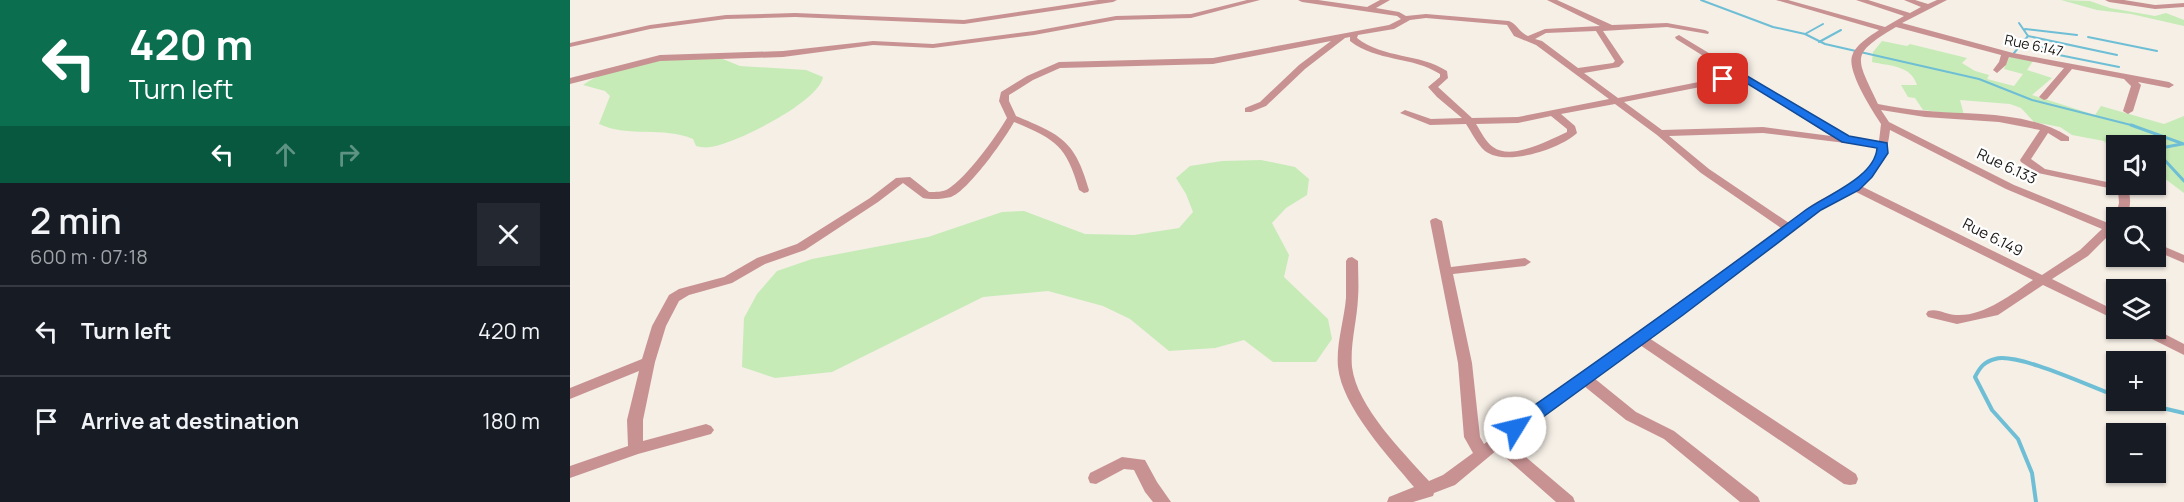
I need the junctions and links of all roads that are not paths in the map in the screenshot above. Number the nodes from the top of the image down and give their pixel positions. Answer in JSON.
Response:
{"nodes":[{"id":1,"x":1113,"y":0,"type":"edge"},
{"id":2,"x":1302,"y":0,"type":"edge"},
{"id":3,"x":1386,"y":0,"type":"edge"},
{"id":4,"x":1551,"y":0,"type":"edge"},
{"id":5,"x":1780,"y":0,"type":"edge"},
{"id":6,"x":1860,"y":0,"type":"edge"},
{"id":7,"x":1908,"y":0,"type":"edge"},
{"id":8,"x":1943,"y":0,"type":"edge"},
{"id":9,"x":2109,"y":0,"type":"edge"},
{"id":10,"x":1252,"y":1,"type":"edge"},
{"id":11,"x":1071,"y":4,"type":"edge"},
{"id":12,"x":2184,"y":5,"type":"edge"},
{"id":13,"x":1928,"y":7,"type":"junction"},
{"id":14,"x":1369,"y":9,"type":"junction"},
{"id":15,"x":1912,"y":16,"type":"junction"},
{"id":16,"x":1406,"y":18,"type":"junction"},
{"id":17,"x":1896,"y":24,"type":"junction"},
{"id":18,"x":1612,"y":28,"type":"junction"},
{"id":19,"x":1599,"y":30,"type":"junction"},
{"id":20,"x":1887,"y":30,"type":"junction"},
{"id":21,"x":1705,"y":32,"type":"dead end"},
{"id":22,"x":1355,"y":33,"type":"junction"},
{"id":23,"x":1342,"y":36,"type":"junction"},
{"id":24,"x":1679,"y":37,"type":"dead end"},
{"id":25,"x":1530,"y":38,"type":"junction"},
{"id":26,"x":570,"y":45,"type":"edge"},
{"id":27,"x":2006,"y":53,"type":"junction"},
{"id":28,"x":2070,"y":66,"type":"junction"},
{"id":29,"x":1996,"y":70,"type":"dead end"},
{"id":30,"x":1577,"y":71,"type":"junction"},
{"id":31,"x":1742,"y":76,"type":"junction"},
{"id":32,"x":2127,"y":77,"type":"junction"},
{"id":33,"x":570,"y":81,"type":"edge"},
{"id":34,"x":2169,"y":85,"type":"dead end"},
{"id":35,"x":2044,"y":97,"type":"dead end"},
{"id":36,"x":1614,"y":100,"type":"junction"},
{"id":37,"x":1874,"y":106,"type":"junction"},
{"id":38,"x":1248,"y":110,"type":"dead end"},
{"id":39,"x":2128,"y":111,"type":"dead end"},
{"id":40,"x":1405,"y":113,"type":"dead end"},
{"id":41,"x":1552,"y":113,"type":"junction"},
{"id":42,"x":1012,"y":118,"type":"junction"},
{"id":43,"x":1470,"y":122,"type":"junction"},
{"id":44,"x":1886,"y":124,"type":"junction"},
{"id":45,"x":2045,"y":129,"type":"junction"},
{"id":46,"x":1660,"y":133,"type":"junction"},
{"id":47,"x":1846,"y":139,"type":"junction"},
{"id":48,"x":2065,"y":139,"type":"dead end"},
{"id":49,"x":1883,"y":145,"type":"junction"},
{"id":50,"x":1854,"y":187,"type":"junction"},
{"id":51,"x":1084,"y":190,"type":"dead end"},
{"id":52,"x":2124,"y":207,"type":"edge"},
{"id":53,"x":1436,"y":221,"type":"dead end"},
{"id":54,"x":2106,"y":224,"type":"edge"},
{"id":55,"x":1789,"y":228,"type":"junction"},
{"id":56,"x":2106,"y":232,"type":"edge"},
{"id":57,"x":2166,"y":251,"type":"edge"},
{"id":58,"x":2184,"y":259,"type":"edge"},
{"id":59,"x":1352,"y":261,"type":"dead end"},
{"id":60,"x":1525,"y":262,"type":"dead end"},
{"id":61,"x":1446,"y":271,"type":"junction"},
{"id":62,"x":2042,"y":281,"type":"junction"},
{"id":63,"x":2106,"y":311,"type":"edge"},
{"id":64,"x":1933,"y":314,"type":"dead end"},
{"id":65,"x":2166,"y":338,"type":"edge"},
{"id":66,"x":1640,"y":339,"type":"junction"},
{"id":67,"x":2181,"y":345,"type":"edge"},
{"id":68,"x":648,"y":362,"type":"junction"},
{"id":69,"x":1584,"y":378,"type":"junction"},
{"id":70,"x":570,"y":394,"type":"edge"},
{"id":71,"x":706,"y":430,"type":"dead end"},
{"id":72,"x":1498,"y":442,"type":"junction"},
{"id":73,"x":636,"y":449,"type":"junction"},
{"id":74,"x":1482,"y":454,"type":"junction"},
{"id":75,"x":570,"y":472,"type":"edge"},
{"id":76,"x":1096,"y":478,"type":"dead end"},
{"id":77,"x":1850,"y":479,"type":"dead end"},
{"id":78,"x":1427,"y":491,"type":"junction"},
{"id":79,"x":1163,"y":502,"type":"edge"},
{"id":80,"x":1395,"y":502,"type":"edge"},
{"id":81,"x":1567,"y":502,"type":"edge"},
{"id":82,"x":1752,"y":502,"type":"edge"}],
"edges":[{"from":1,"to":11,"type":"street"},
{"from":2,"to":14,"type":"street"},
{"from":3,"to":14,"type":"street"},
{"from":4,"to":18,"type":"street"},
{"from":5,"to":20,"type":"street"},
{"from":6,"to":15,"type":"street"},
{"from":7,"to":13,"type":"street"},
{"from":8,"to":13,"type":"street"},
{"from":9,"to":12,"type":"street"},
{"from":10,"to":33,"type":"street"},
{"from":11,"to":26,"type":"street"},
{"from":13,"to":15,"type":"street"},
{"from":14,"to":16,"type":"street"},
{"from":15,"to":17,"type":"street"},
{"from":16,"to":22,"type":"street"},
{"from":16,"to":25,"type":"street"},
{"from":17,"to":20,"type":"street"},
{"from":17,"to":27,"type":"street","name":"Rue 6.147"},
{"from":18,"to":19,"type":"street"},
{"from":18,"to":21,"type":"street"},
{"from":19,"to":25,"type":"street"},
{"from":19,"to":30,"type":"street"},
{"from":20,"to":37,"type":"street"},
{"from":22,"to":23,"type":"street"},
{"from":22,"to":43,"type":"street"},
{"from":23,"to":38,"type":"street"},
{"from":23,"to":42,"type":"street"},
{"from":24,"to":31,"type":"street"},
{"from":25,"to":30,"type":"street"},
{"from":27,"to":28,"type":"street","name":"Rue 6.147"},
{"from":27,"to":29,"type":"street"},
{"from":28,"to":32,"type":"street","name":"Rue 6.147"},
{"from":28,"to":35,"type":"street"},
{"from":30,"to":36,"type":"street"},
{"from":31,"to":36,"type":"street"},
{"from":31,"to":47,"type":"street"},
{"from":32,"to":34,"type":"street","name":"Rue 6.147"},
{"from":32,"to":39,"type":"street"},
{"from":36,"to":41,"type":"street"},
{"from":36,"to":46,"type":"street"},
{"from":37,"to":44,"type":"street"},
{"from":37,"to":45,"type":"street"},
{"from":40,"to":43,"type":"street"},
{"from":41,"to":43,"type":"street"},
{"from":41,"to":43,"type":"street"},
{"from":42,"to":51,"type":"street"},
{"from":42,"to":68,"type":"street"},
{"from":44,"to":49,"type":"street"},
{"from":44,"to":54,"type":"street","name":"Rue 6.133"},
{"from":45,"to":48,"type":"street"},
{"from":45,"to":52,"type":"street"},
{"from":46,"to":47,"type":"street"},
{"from":46,"to":55,"type":"street"},
{"from":47,"to":49,"type":"street"},
{"from":49,"to":50,"type":"street"},
{"from":50,"to":55,"type":"street"},
{"from":50,"to":62,"type":"street","name":"Rue 6.149"},
{"from":53,"to":61,"type":"street"},
{"from":55,"to":66,"type":"street"},
{"from":56,"to":62,"type":"street"},
{"from":57,"to":58,"type":"street"},
{"from":59,"to":78,"type":"street"},
{"from":60,"to":61,"type":"street"},
{"from":61,"to":74,"type":"street"},
{"from":62,"to":63,"type":"street","name":"Rue 6.149"},
{"from":62,"to":64,"type":"street"},
{"from":65,"to":67,"type":"street"},
{"from":66,"to":69,"type":"street"},
{"from":66,"to":77,"type":"street"},
{"from":68,"to":70,"type":"street"},
{"from":68,"to":73,"type":"street"},
{"from":69,"to":72,"type":"street"},
{"from":69,"to":82,"type":"street"},
{"from":71,"to":73,"type":"street"},
{"from":72,"to":74,"type":"street"},
{"from":72,"to":81,"type":"street"},
{"from":73,"to":75,"type":"street"},
{"from":74,"to":78,"type":"street"},
{"from":76,"to":79,"type":"street"},
{"from":78,"to":80,"type":"street"}]}
